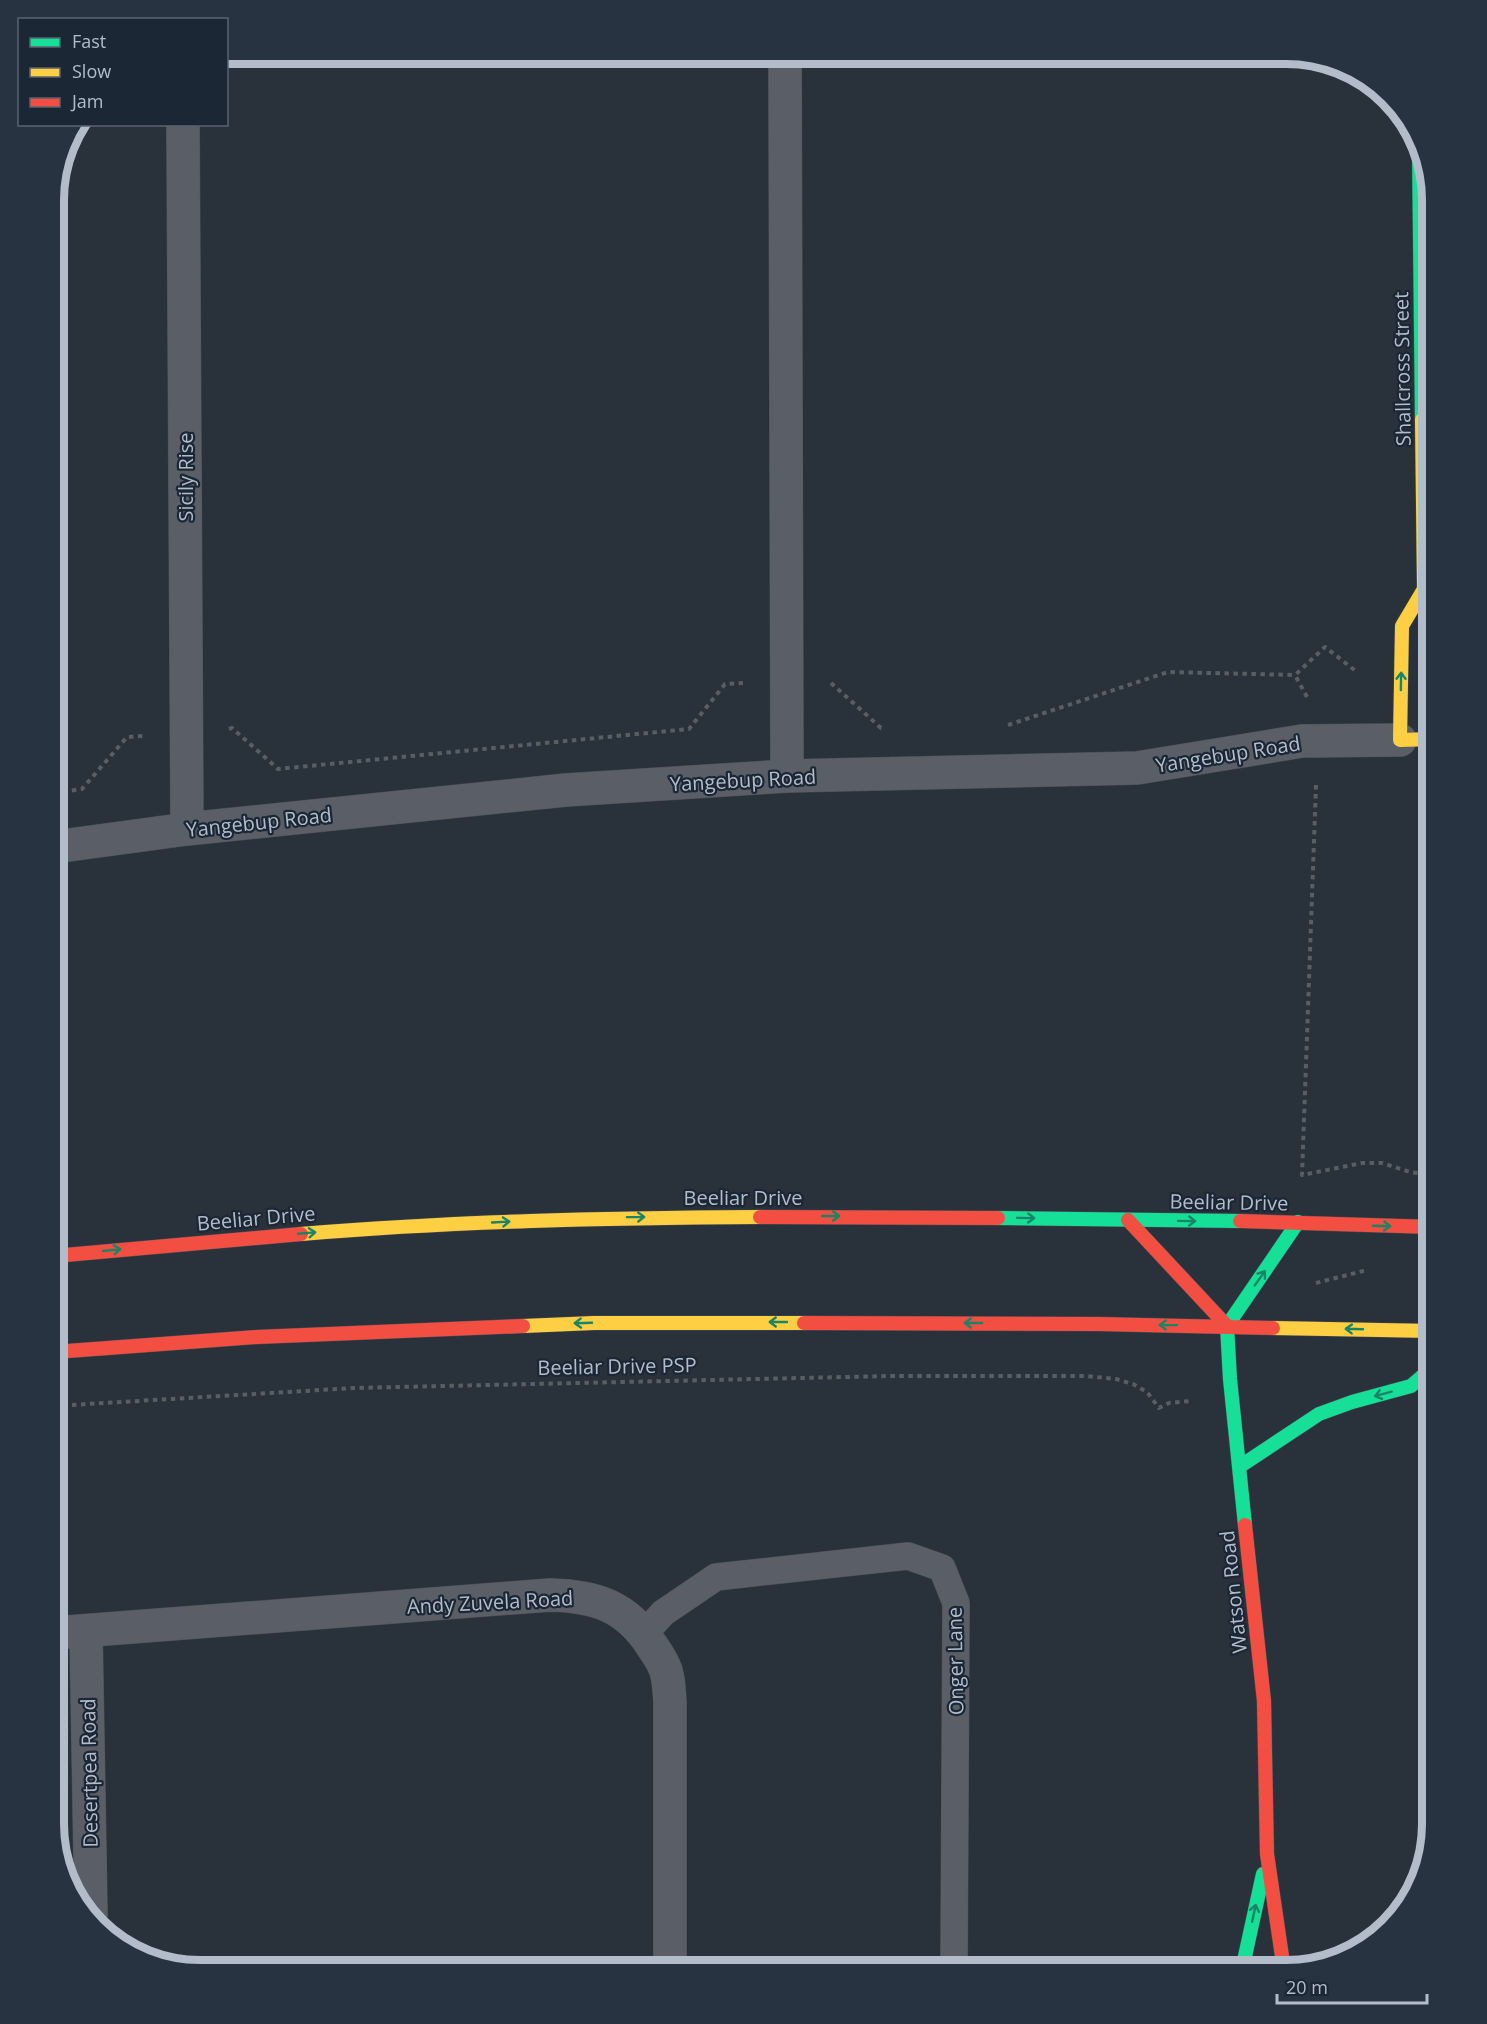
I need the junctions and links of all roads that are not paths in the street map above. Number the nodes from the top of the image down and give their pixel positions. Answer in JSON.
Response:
{"nodes":[{"id":1,"x":785,"y":65,"type":"edge"},
{"id":2,"x":183,"y":126,"type":"edge"},
{"id":3,"x":1419,"y":173,"type":"edge"},
{"id":4,"x":1422,"y":413,"type":"edge"},
{"id":5,"x":1422,"y":592,"type":"edge"},
{"id":6,"x":1422,"y":739,"type":"edge"},
{"id":7,"x":1400,"y":740,"type":"junction"},
{"id":8,"x":787,"y":777,"type":"junction"},
{"id":9,"x":187,"y":829,"type":"junction"},
{"id":10,"x":65,"y":846,"type":"edge"},
{"id":11,"x":1128,"y":1220,"type":"junction"},
{"id":12,"x":1298,"y":1222,"type":"junction"},
{"id":13,"x":1422,"y":1227,"type":"edge"},
{"id":14,"x":65,"y":1255,"type":"edge"},
{"id":15,"x":1227,"y":1326,"type":"junction"},
{"id":16,"x":1422,"y":1331,"type":"edge"},
{"id":17,"x":65,"y":1351,"type":"edge"},
{"id":18,"x":1422,"y":1376,"type":"edge"},
{"id":19,"x":1239,"y":1467,"type":"junction"},
{"id":20,"x":86,"y":1631,"type":"junction"},
{"id":21,"x":65,"y":1632,"type":"edge"},
{"id":22,"x":644,"y":1634,"type":"junction"},
{"id":23,"x":1267,"y":1854,"type":"junction"},
{"id":24,"x":91,"y":1903,"type":"edge"},
{"id":25,"x":670,"y":1959,"type":"edge"},
{"id":26,"x":954,"y":1960,"type":"edge"},
{"id":27,"x":1244,"y":1960,"type":"edge"},
{"id":28,"x":1283,"y":1960,"type":"edge"}],
"edges":[{"from":1,"to":8,"type":"street"},
{"from":2,"to":9,"type":"street","name":"Sicily Rise"},
{"from":3,"to":4,"type":"main road","name":"Shallcross Street"},
{"from":7,"to":5,"type":"main road","one_way":true},
{"from":6,"to":7,"type":"main road","name":"Yangebup Road"},
{"from":7,"to":8,"type":"street","name":"Yangebup Road"},
{"from":8,"to":9,"type":"street","name":"Yangebup Road"},
{"from":9,"to":10,"type":"street","name":"Yangebup Road"},
{"from":11,"to":12,"type":"main road","name":"Beeliar Drive","one_way":true},
{"from":14,"to":11,"type":"main road","name":"Beeliar Drive","one_way":true},
{"from":11,"to":15,"type":"main road"},
{"from":12,"to":13,"type":"main road","name":"Beeliar Drive","one_way":true},
{"from":15,"to":12,"type":"main road","one_way":true},
{"from":16,"to":15,"type":"main road","one_way":true},
{"from":15,"to":17,"type":"main road","one_way":true},
{"from":15,"to":19,"type":"main road","name":"Watson Road"},
{"from":18,"to":19,"type":"main road","one_way":true},
{"from":19,"to":23,"type":"main road","name":"Watson Road"},
{"from":20,"to":21,"type":"street","name":"Andy Zuvela Road"},
{"from":20,"to":22,"type":"street","name":"Andy Zuvela Road"},
{"from":20,"to":24,"type":"street","name":"Desertpea Road"},
{"from":22,"to":25,"type":"street","name":"Andy Zuvela Road"},
{"from":22,"to":26,"type":"lane","name":"Onger Lane"},
{"from":27,"to":23,"type":"main road","name":"Watson Road","one_way":true},
{"from":23,"to":28,"type":"main road","name":"Watson Road"}]}
